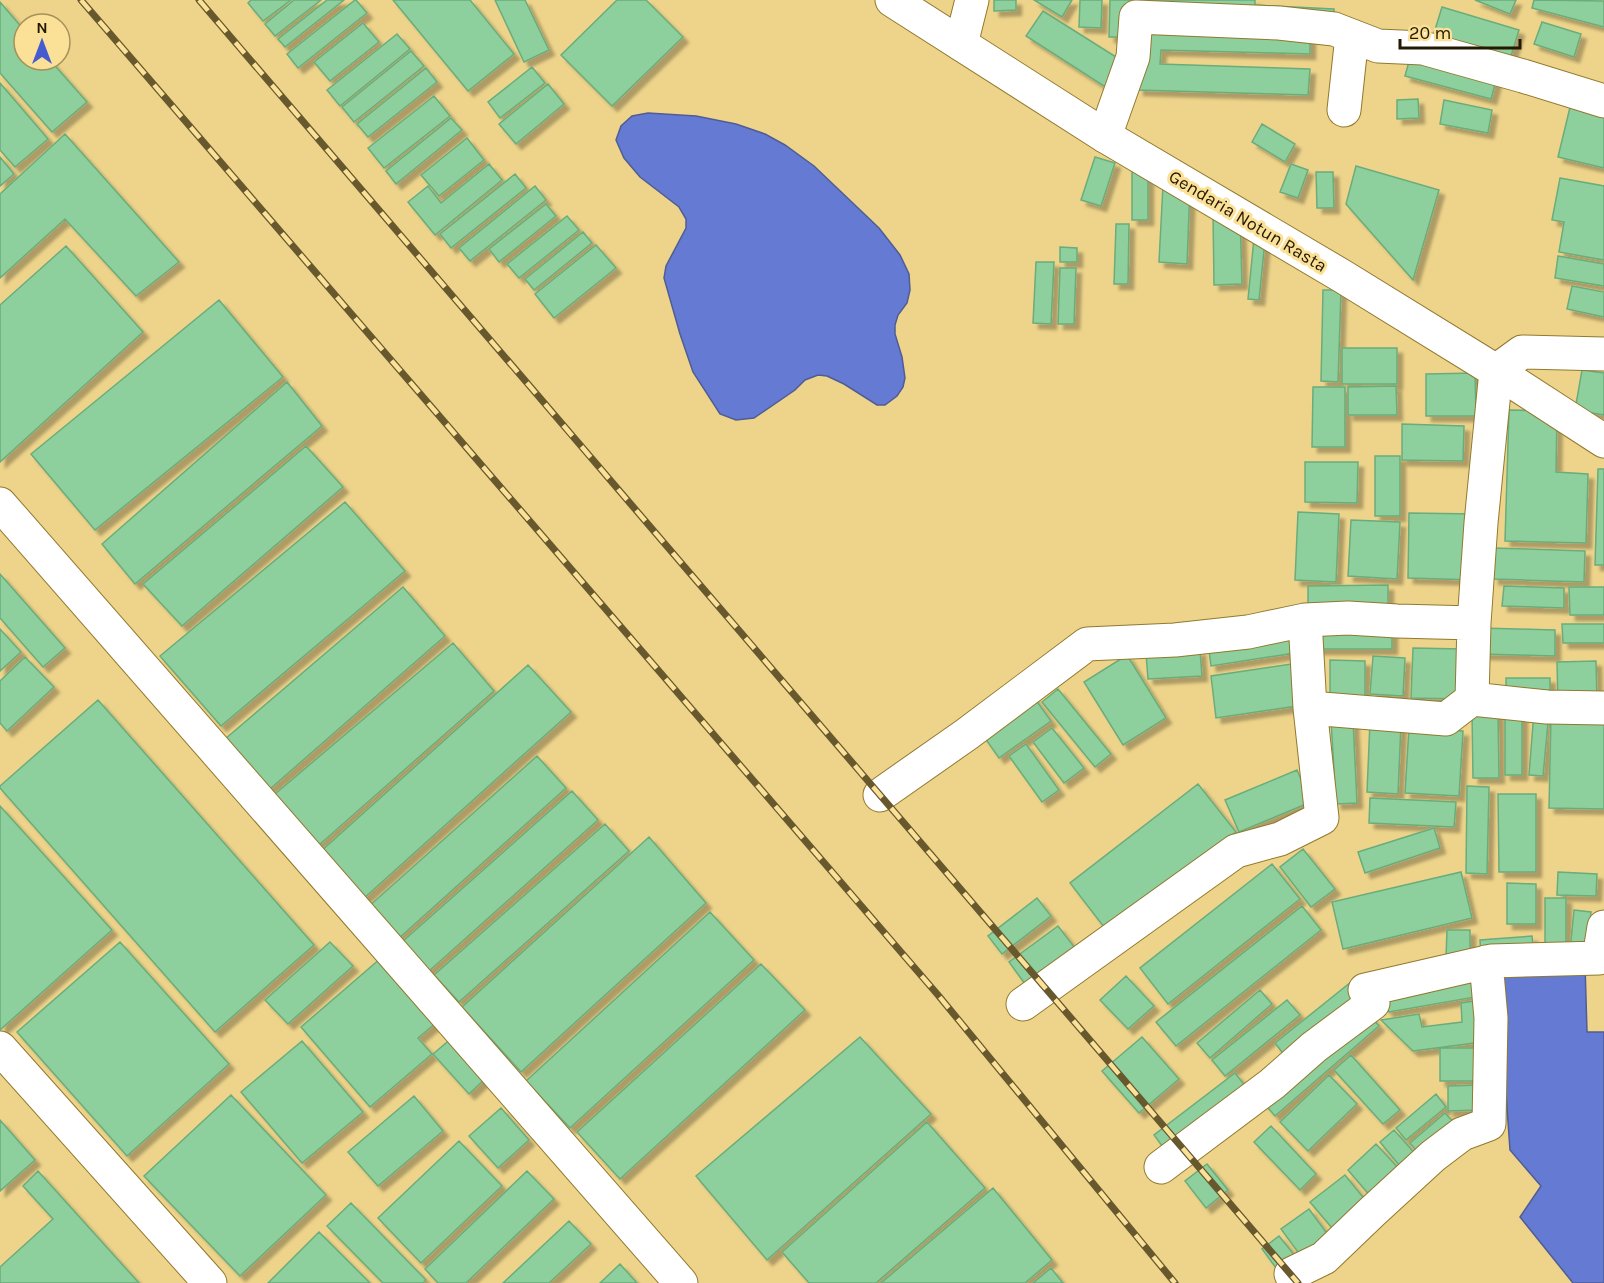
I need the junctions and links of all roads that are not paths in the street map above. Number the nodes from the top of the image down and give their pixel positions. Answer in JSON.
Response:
{"nodes":[{"id":1,"x":892,"y":0,"type":"edge"},
{"id":2,"x":972,"y":0,"type":"edge"},
{"id":3,"x":1352,"y":36,"type":"junction"},
{"id":4,"x":962,"y":45,"type":"junction"},
{"id":5,"x":1604,"y":101,"type":"edge"},
{"id":6,"x":1344,"y":110,"type":"dead end"},
{"id":7,"x":1105,"y":136,"type":"junction"},
{"id":8,"x":1604,"y":354,"type":"edge"},
{"id":9,"x":1496,"y":371,"type":"junction"},
{"id":10,"x":1604,"y":441,"type":"edge"},
{"id":11,"x":0,"y":504,"type":"edge"},
{"id":12,"x":1305,"y":620,"type":"junction"},
{"id":13,"x":1474,"y":623,"type":"junction"},
{"id":14,"x":1472,"y":699,"type":"junction"},
{"id":15,"x":1310,"y":708,"type":"junction"},
{"id":16,"x":1604,"y":708,"type":"edge"},
{"id":17,"x":880,"y":795,"type":"dead end"},
{"id":18,"x":1604,"y":927,"type":"edge"},
{"id":19,"x":1486,"y":962,"type":"junction"},
{"id":20,"x":1023,"y":1004,"type":"dead end"},
{"id":21,"x":0,"y":1048,"type":"edge"},
{"id":22,"x":1161,"y":1167,"type":"dead end"},
{"id":23,"x":1291,"y":1274,"type":"dead end"},
{"id":24,"x":210,"y":1283,"type":"edge"},
{"id":25,"x":681,"y":1283,"type":"edge"}],
"edges":[{"from":1,"to":4,"type":"street","name":"Gendaria Notun Rasta"},
{"from":2,"to":4,"type":"street"},
{"from":3,"to":5,"type":"street"},
{"from":3,"to":6,"type":"street"},
{"from":3,"to":7,"type":"street"},
{"from":4,"to":7,"type":"street","name":"Gendaria Notun Rasta"},
{"from":7,"to":9,"type":"street","name":"Gendaria Notun Rasta"},
{"from":8,"to":9,"type":"street"},
{"from":9,"to":10,"type":"street","name":"Gendaria Notun Rasta"},
{"from":9,"to":13,"type":"street"},
{"from":11,"to":25,"type":"street"},
{"from":12,"to":13,"type":"street"},
{"from":12,"to":15,"type":"street"},
{"from":12,"to":17,"type":"street"},
{"from":13,"to":14,"type":"street"},
{"from":14,"to":15,"type":"street"},
{"from":14,"to":16,"type":"street"},
{"from":15,"to":20,"type":"street"},
{"from":18,"to":19,"type":"street"},
{"from":19,"to":22,"type":"street"},
{"from":19,"to":23,"type":"street"},
{"from":21,"to":24,"type":"street"}]}
